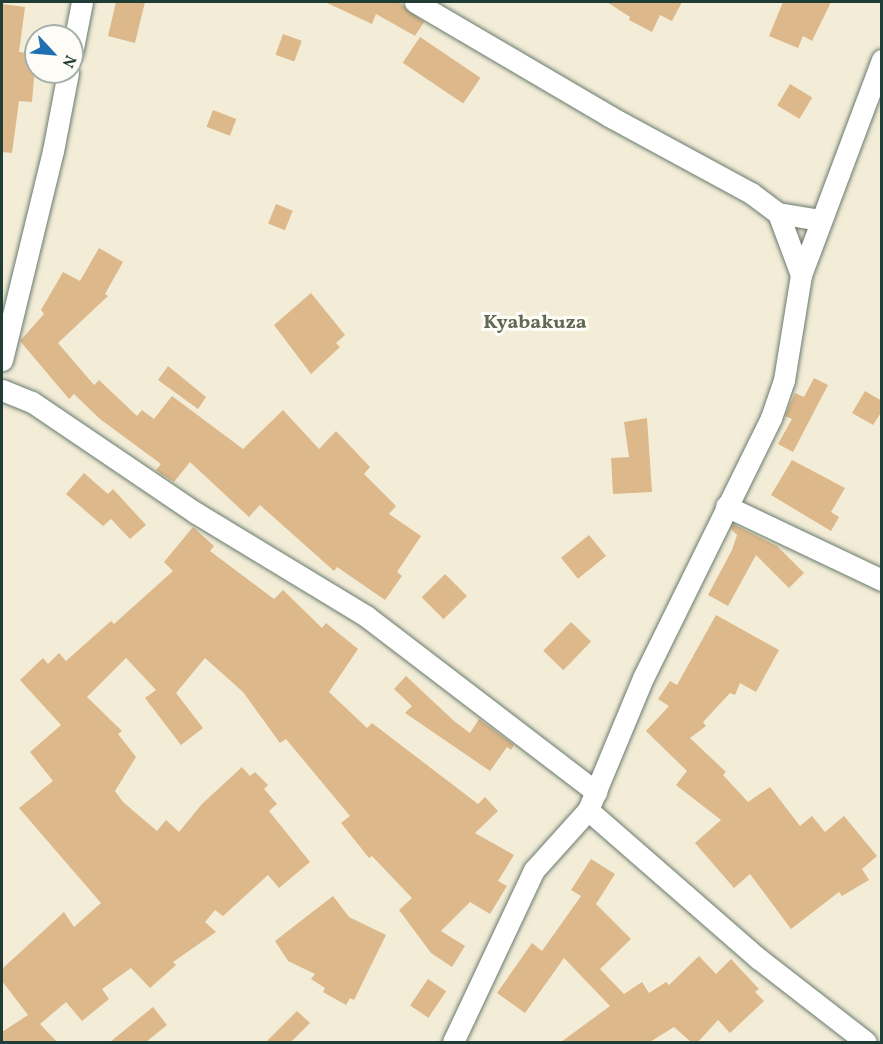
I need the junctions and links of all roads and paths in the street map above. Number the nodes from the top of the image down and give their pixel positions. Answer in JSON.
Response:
{"nodes":[{"id":1,"x":82,"y":2,"type":"edge"},
{"id":2,"x":415,"y":2,"type":"edge"},
{"id":3,"x":78,"y":24,"type":"edge"},
{"id":4,"x":882,"y":60,"type":"edge"},
{"id":5,"x":66,"y":84,"type":"edge"},
{"id":6,"x":778,"y":213,"type":"junction"},
{"id":7,"x":820,"y":220,"type":"junction"},
{"id":8,"x":801,"y":275,"type":"junction"},
{"id":9,"x":2,"y":360,"type":"edge"},
{"id":10,"x":2,"y":390,"type":"edge"},
{"id":11,"x":726,"y":506,"type":"junction"},
{"id":12,"x":882,"y":580,"type":"edge"},
{"id":13,"x":592,"y":801,"type":"junction"},
{"id":14,"x":453,"y":1042,"type":"edge"},
{"id":15,"x":866,"y":1042,"type":"edge"}],
"edges":[{"from":1,"to":3,"type":"street"},
{"from":2,"to":6,"type":"street"},
{"from":4,"to":7,"type":"street"},
{"from":5,"to":9,"type":"street"},
{"from":6,"to":7,"type":"street"},
{"from":6,"to":8,"type":"street"},
{"from":7,"to":8,"type":"street"},
{"from":8,"to":11,"type":"street"},
{"from":10,"to":13,"type":"street"},
{"from":11,"to":12,"type":"street"},
{"from":11,"to":13,"type":"street"},
{"from":13,"to":14,"type":"street"},
{"from":13,"to":15,"type":"street"}]}
